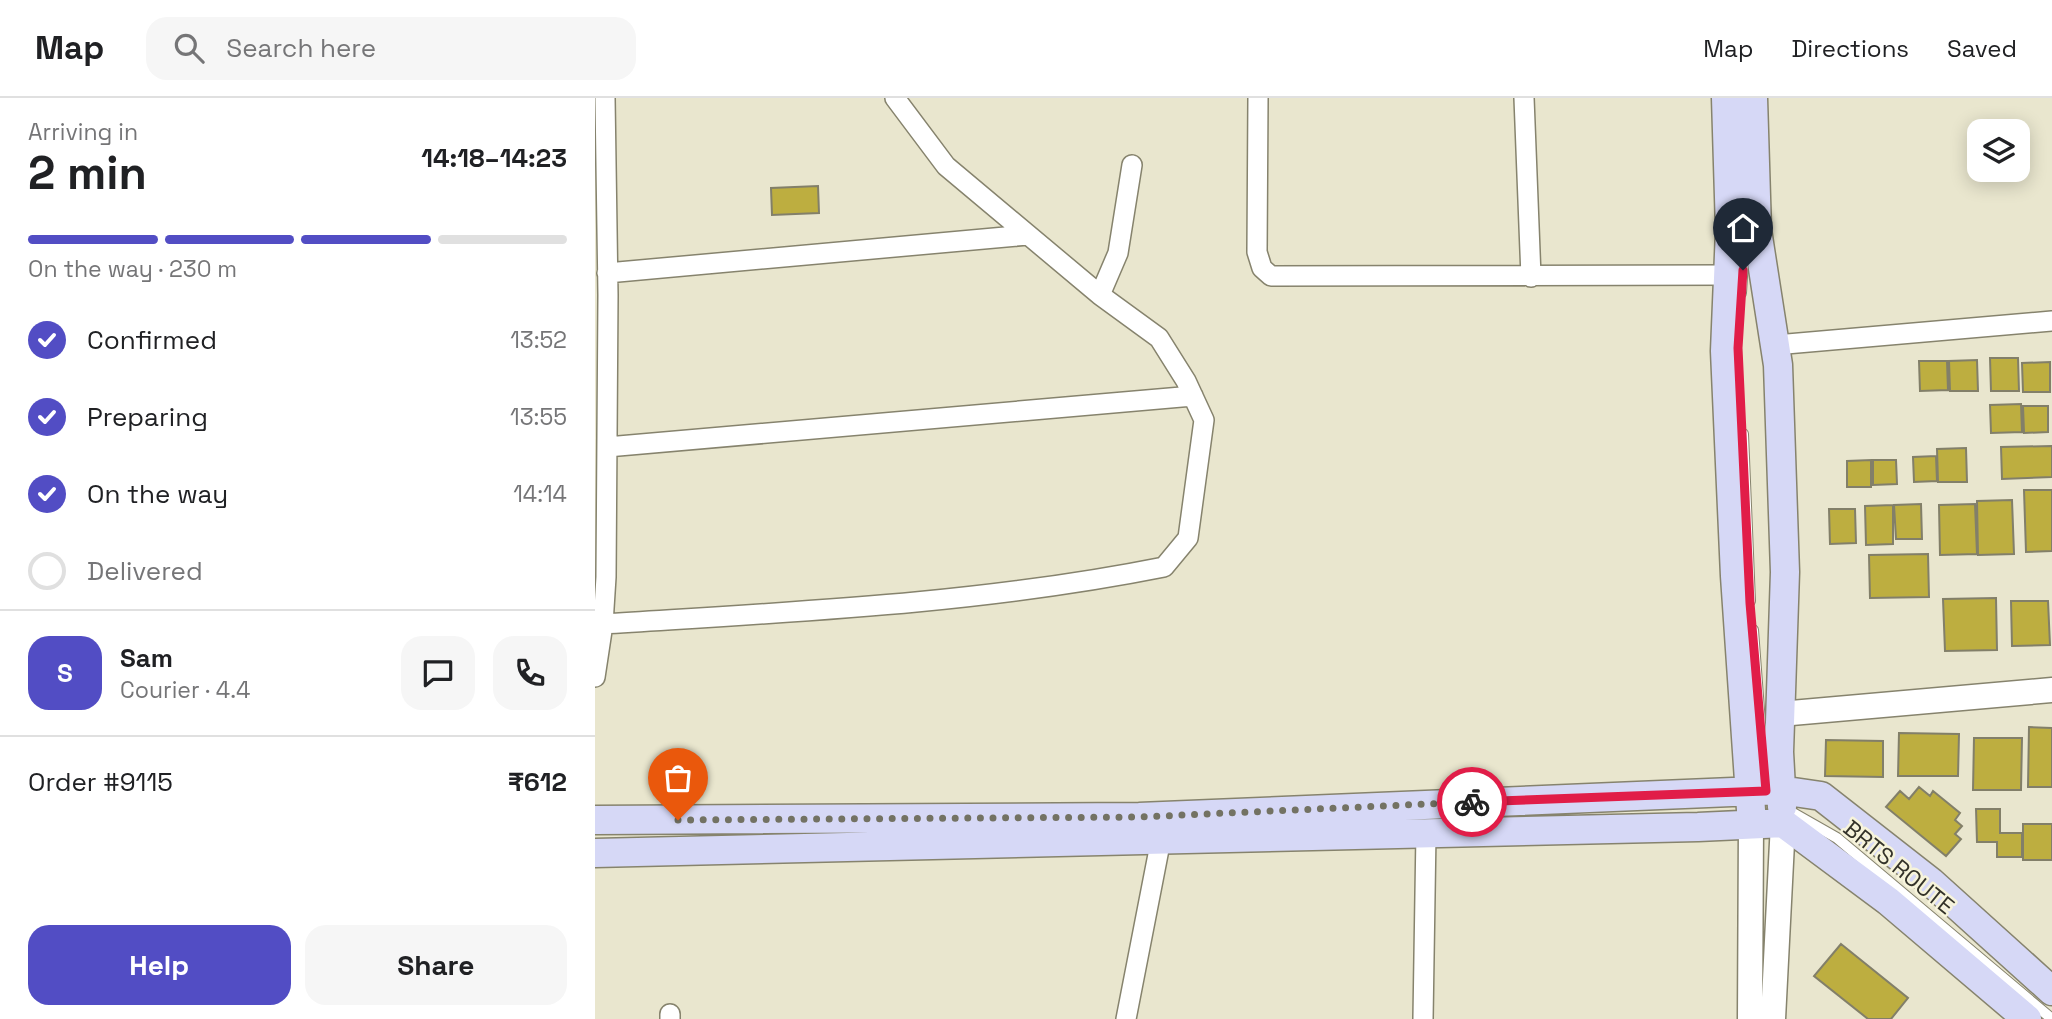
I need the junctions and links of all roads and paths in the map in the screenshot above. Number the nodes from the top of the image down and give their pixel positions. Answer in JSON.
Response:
{"nodes":[{"id":1,"x":605,"y":98,"type":"edge"},
{"id":2,"x":895,"y":98,"type":"edge"},
{"id":3,"x":1258,"y":98,"type":"edge"},
{"id":4,"x":1524,"y":98,"type":"edge"},
{"id":5,"x":1726,"y":98,"type":"edge"},
{"id":6,"x":1753,"y":98,"type":"edge"},
{"id":7,"x":1743,"y":125,"type":"dead end"},
{"id":8,"x":1132,"y":165,"type":"dead end"},
{"id":9,"x":1028,"y":235,"type":"junction"},
{"id":10,"x":607,"y":273,"type":"junction"},
{"id":11,"x":1728,"y":275,"type":"junction"},
{"id":12,"x":1531,"y":277,"type":"junction"},
{"id":13,"x":1100,"y":295,"type":"junction"},
{"id":14,"x":1740,"y":309,"type":"dead end"},
{"id":15,"x":2052,"y":320,"type":"edge"},
{"id":16,"x":1775,"y":345,"type":"junction"},
{"id":17,"x":1193,"y":396,"type":"junction"},
{"id":18,"x":1742,"y":427,"type":"dead end"},
{"id":19,"x":607,"y":447,"type":"junction"},
{"id":20,"x":603,"y":624,"type":"junction"},
{"id":21,"x":595,"y":677,"type":"edge"},
{"id":22,"x":2052,"y":690,"type":"edge"},
{"id":23,"x":1780,"y":714,"type":"junction"},
{"id":24,"x":1772,"y":801,"type":"junction"},
{"id":25,"x":595,"y":820,"type":"edge"},
{"id":26,"x":1751,"y":823,"type":"junction"},
{"id":27,"x":1094,"y":829,"type":"junction"},
{"id":28,"x":1426,"y":833,"type":"junction"},
{"id":29,"x":1161,"y":839,"type":"junction"},
{"id":30,"x":595,"y":853,"type":"edge"},
{"id":31,"x":2052,"y":991,"type":"edge"},
{"id":32,"x":1126,"y":1019,"type":"edge"},
{"id":33,"x":1423,"y":1019,"type":"edge"},
{"id":34,"x":1750,"y":1019,"type":"edge"},
{"id":35,"x":1773,"y":1019,"type":"edge"},
{"id":36,"x":2027,"y":1019,"type":"edge"},
{"id":37,"x":2052,"y":1019,"type":"edge"}],
"edges":[{"from":1,"to":10,"type":"street"},
{"from":2,"to":9,"type":"street"},
{"from":3,"to":12,"type":"street"},
{"from":4,"to":12,"type":"street"},
{"from":5,"to":11,"type":"main road"},
{"from":6,"to":16,"type":"main road"},
{"from":7,"to":14,"type":"lane"},
{"from":8,"to":13,"type":"street"},
{"from":9,"to":10,"type":"street"},
{"from":9,"to":13,"type":"street"},
{"from":10,"to":19,"type":"street"},
{"from":11,"to":12,"type":"street"},
{"from":11,"to":24,"type":"main road"},
{"from":13,"to":17,"type":"street"},
{"from":15,"to":16,"type":"street"},
{"from":16,"to":23,"type":"main road"},
{"from":17,"to":19,"type":"street"},
{"from":17,"to":20,"type":"street"},
{"from":18,"to":24,"type":"lane"},
{"from":19,"to":20,"type":"street"},
{"from":20,"to":21,"type":"street"},
{"from":22,"to":23,"type":"street"},
{"from":23,"to":24,"type":"main road"},
{"from":24,"to":26,"type":"main road"},
{"from":24,"to":27,"type":"main road"},
{"from":24,"to":31,"type":"main road"},
{"from":24,"to":35,"type":"street"},
{"from":24,"to":36,"type":"main road"},
{"from":24,"to":37,"type":"lane","name":"BRTS ROUTE"},
{"from":25,"to":27,"type":"main road"},
{"from":26,"to":28,"type":"main road"},
{"from":26,"to":34,"type":"street"},
{"from":27,"to":29,"type":"main road"},
{"from":27,"to":30,"type":"main road"},
{"from":28,"to":29,"type":"main road"},
{"from":28,"to":33,"type":"street"},
{"from":29,"to":32,"type":"street"}]}
